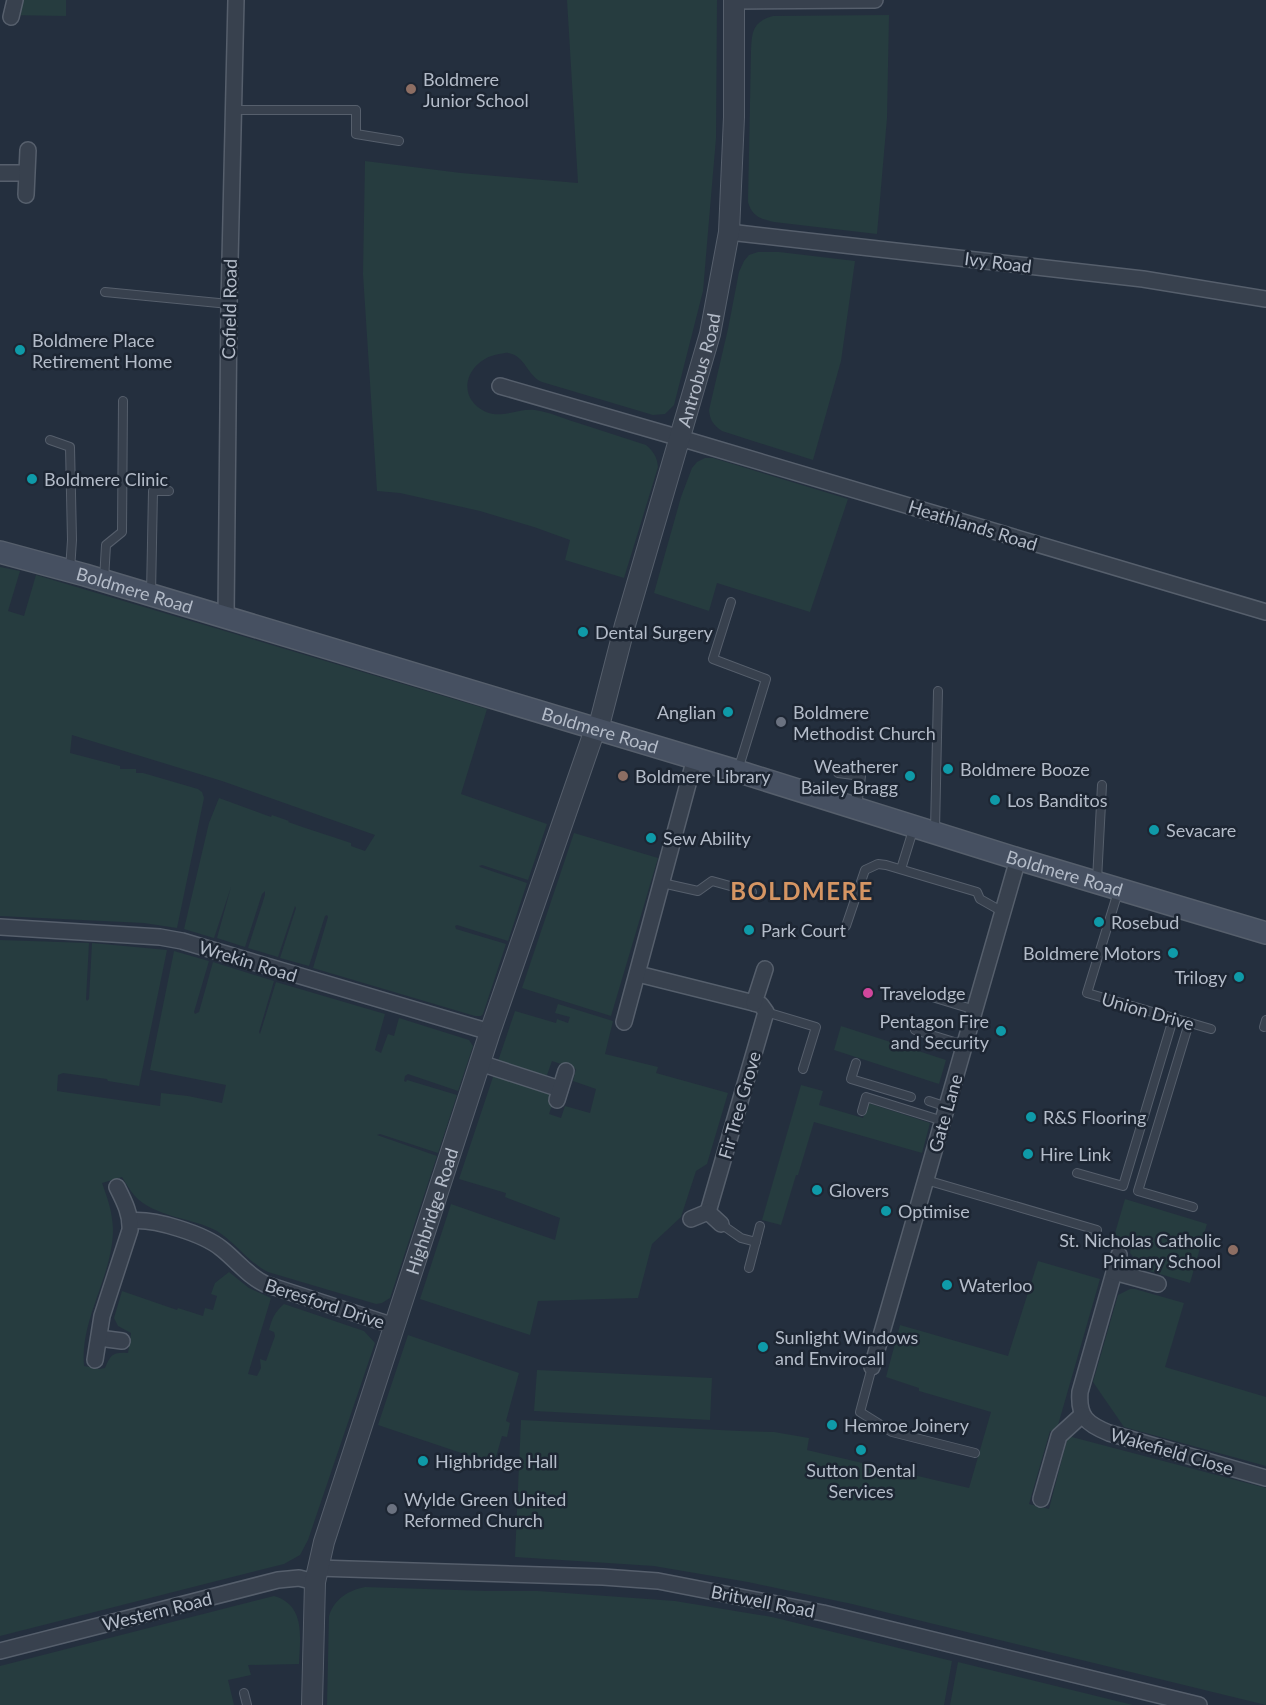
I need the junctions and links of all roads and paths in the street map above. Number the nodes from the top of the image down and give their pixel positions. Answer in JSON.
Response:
{"nodes":[{"id":1,"x":15,"y":0,"type":"edge"},
{"id":2,"x":236,"y":0,"type":"edge"},
{"id":3,"x":734,"y":0,"type":"edge"},
{"id":4,"x":875,"y":0,"type":"edge"},
{"id":5,"x":11,"y":17,"type":"dead end"},
{"id":6,"x":234,"y":110,"type":"junction"},
{"id":7,"x":399,"y":141,"type":"dead end"},
{"id":8,"x":28,"y":150,"type":"dead end"},
{"id":9,"x":0,"y":173,"type":"edge"},
{"id":10,"x":26,"y":174,"type":"junction"},
{"id":11,"x":26,"y":195,"type":"dead end"},
{"id":12,"x":729,"y":232,"type":"junction"},
{"id":13,"x":105,"y":292,"type":"dead end"},
{"id":14,"x":1266,"y":299,"type":"edge"},
{"id":15,"x":229,"y":304,"type":"junction"},
{"id":16,"x":500,"y":386,"type":"dead end"},
{"id":17,"x":123,"y":401,"type":"dead end"},
{"id":18,"x":680,"y":438,"type":"junction"},
{"id":19,"x":50,"y":440,"type":"dead end"},
{"id":20,"x":169,"y":490,"type":"dead end"},
{"id":21,"x":0,"y":552,"type":"edge"},
{"id":22,"x":70,"y":571,"type":"junction"},
{"id":23,"x":104,"y":581,"type":"junction"},
{"id":24,"x":151,"y":595,"type":"junction"},
{"id":25,"x":731,"y":602,"type":"dead end"},
{"id":26,"x":1266,"y":612,"type":"edge"},
{"id":27,"x":226,"y":618,"type":"junction"},
{"id":28,"x":938,"y":691,"type":"dead end"},
{"id":29,"x":597,"y":729,"type":"junction"},
{"id":30,"x":695,"y":758,"type":"junction"},
{"id":31,"x":737,"y":771,"type":"junction"},
{"id":32,"x":838,"y":773,"type":"dead end"},
{"id":33,"x":1102,"y":785,"type":"dead end"},
{"id":34,"x":857,"y":808,"type":"junction"},
{"id":35,"x":925,"y":829,"type":"junction"},
{"id":36,"x":1018,"y":859,"type":"junction"},
{"id":37,"x":901,"y":869,"type":"junction"},
{"id":38,"x":1096,"y":881,"type":"junction"},
{"id":39,"x":662,"y":883,"type":"junction"},
{"id":40,"x":1119,"y":888,"type":"junction"},
{"id":41,"x":752,"y":892,"type":"dead end"},
{"id":42,"x":1003,"y":912,"type":"junction"},
{"id":43,"x":846,"y":926,"type":"dead end"},
{"id":44,"x":0,"y":927,"type":"edge"},
{"id":45,"x":1266,"y":933,"type":"edge"},
{"id":46,"x":765,"y":969,"type":"dead end"},
{"id":47,"x":638,"y":974,"type":"junction"},
{"id":48,"x":929,"y":996,"type":"dead end"},
{"id":49,"x":760,"y":1008,"type":"junction"},
{"id":50,"x":975,"y":1010,"type":"junction"},
{"id":51,"x":1173,"y":1019,"type":"junction"},
{"id":52,"x":624,"y":1022,"type":"dead end"},
{"id":53,"x":1189,"y":1023,"type":"junction"},
{"id":54,"x":1211,"y":1029,"type":"dead end"},
{"id":55,"x":915,"y":1030,"type":"dead end"},
{"id":56,"x":490,"y":1032,"type":"junction"},
{"id":57,"x":964,"y":1045,"type":"junction"},
{"id":58,"x":480,"y":1063,"type":"junction"},
{"id":59,"x":856,"y":1063,"type":"dead end"},
{"id":60,"x":803,"y":1070,"type":"dead end"},
{"id":61,"x":566,"y":1071,"type":"dead end"},
{"id":62,"x":911,"y":1096,"type":"dead end"},
{"id":63,"x":929,"y":1101,"type":"dead end"},
{"id":64,"x":862,"y":1111,"type":"dead end"},
{"id":65,"x":945,"y":1114,"type":"junction"},
{"id":66,"x":1077,"y":1173,"type":"dead end"},
{"id":67,"x":926,"y":1180,"type":"junction"},
{"id":68,"x":117,"y":1187,"type":"dead end"},
{"id":69,"x":1193,"y":1207,"type":"dead end"},
{"id":70,"x":708,"y":1212,"type":"junction"},
{"id":71,"x":691,"y":1219,"type":"dead end"},
{"id":72,"x":130,"y":1221,"type":"junction"},
{"id":73,"x":722,"y":1224,"type":"joint"},
{"id":74,"x":760,"y":1226,"type":"dead end"},
{"id":75,"x":1094,"y":1239,"type":"dead end"},
{"id":76,"x":756,"y":1242,"type":"junction"},
{"id":77,"x":1119,"y":1255,"type":"dead end"},
{"id":78,"x":749,"y":1268,"type":"dead end"},
{"id":79,"x":1114,"y":1272,"type":"junction"},
{"id":80,"x":1158,"y":1284,"type":"dead end"},
{"id":81,"x":394,"y":1326,"type":"junction"},
{"id":82,"x":99,"y":1338,"type":"junction"},
{"id":83,"x":122,"y":1341,"type":"dead end"},
{"id":84,"x":95,"y":1360,"type":"dead end"},
{"id":85,"x":872,"y":1367,"type":"joint"},
{"id":86,"x":1082,"y":1415,"type":"junction"},
{"id":87,"x":975,"y":1453,"type":"dead end"},
{"id":88,"x":1266,"y":1478,"type":"edge"},
{"id":89,"x":1041,"y":1499,"type":"dead end"},
{"id":90,"x":316,"y":1575,"type":"junction"},
{"id":91,"x":0,"y":1651,"type":"edge"},
{"id":92,"x":244,"y":1693,"type":"dead end"},
{"id":93,"x":247,"y":1705,"type":"edge"},
{"id":94,"x":312,"y":1705,"type":"edge"},
{"id":95,"x":1199,"y":1705,"type":"edge"}],
"edges":[{"from":1,"to":5,"type":"street"},
{"from":2,"to":6,"type":"street","name":"Cofield Road"},
{"from":3,"to":4,"type":"street"},
{"from":3,"to":12,"type":"street","name":"Antrobus Road"},
{"from":6,"to":7,"type":"lane"},
{"from":6,"to":15,"type":"street","name":"Cofield Road"},
{"from":8,"to":10,"type":"street"},
{"from":9,"to":10,"type":"street"},
{"from":10,"to":11,"type":"street"},
{"from":12,"to":14,"type":"street","name":"Ivy Road"},
{"from":12,"to":18,"type":"street","name":"Antrobus Road"},
{"from":13,"to":15,"type":"lane"},
{"from":15,"to":27,"type":"street","name":"Cofield Road"},
{"from":16,"to":18,"type":"street","name":"Heathlands Road"},
{"from":17,"to":23,"type":"lane"},
{"from":18,"to":26,"type":"street","name":"Heathlands Road"},
{"from":18,"to":29,"type":"street","name":"Antrobus Road"},
{"from":19,"to":22,"type":"lane"},
{"from":20,"to":24,"type":"lane"},
{"from":21,"to":22,"type":"main road","name":"Boldmere Road"},
{"from":22,"to":23,"type":"main road","name":"Boldmere Road"},
{"from":23,"to":24,"type":"main road","name":"Boldmere Road"},
{"from":24,"to":27,"type":"main road","name":"Boldmere Road"},
{"from":25,"to":31,"type":"lane"},
{"from":27,"to":29,"type":"main road","name":"Boldmere Road"},
{"from":28,"to":35,"type":"lane"},
{"from":29,"to":30,"type":"main road","name":"Boldmere Road"},
{"from":29,"to":56,"type":"street","name":"Highbridge Road"},
{"from":30,"to":31,"type":"main road","name":"Boldmere Road"},
{"from":30,"to":39,"type":"street"},
{"from":31,"to":34,"type":"main road","name":"Boldmere Road"},
{"from":32,"to":34,"type":"lane"},
{"from":33,"to":38,"type":"lane"},
{"from":34,"to":35,"type":"main road","name":"Boldmere Road"},
{"from":35,"to":36,"type":"main road","name":"Boldmere Road"},
{"from":35,"to":37,"type":"lane"},
{"from":36,"to":38,"type":"main road","name":"Boldmere Road"},
{"from":36,"to":42,"type":"street","name":"Gate Lane"},
{"from":37,"to":42,"type":"lane"},
{"from":37,"to":43,"type":"lane"},
{"from":38,"to":40,"type":"main road","name":"Boldmere Road"},
{"from":39,"to":41,"type":"lane"},
{"from":39,"to":47,"type":"street"},
{"from":40,"to":45,"type":"main road","name":"Boldmere Road"},
{"from":40,"to":51,"type":"lane","name":"Union Drive"},
{"from":42,"to":50,"type":"street","name":"Gate Lane"},
{"from":44,"to":56,"type":"street","name":"Wrekin Road"},
{"from":46,"to":49,"type":"street","name":"Fir Tree Grove"},
{"from":47,"to":49,"type":"street"},
{"from":47,"to":52,"type":"street"},
{"from":48,"to":50,"type":"lane"},
{"from":49,"to":60,"type":"lane"},
{"from":49,"to":70,"type":"street","name":"Fir Tree Grove"},
{"from":50,"to":57,"type":"street","name":"Gate Lane"},
{"from":51,"to":53,"type":"lane","name":"Union Drive"},
{"from":51,"to":66,"type":"lane"},
{"from":53,"to":54,"type":"lane","name":"Union Drive"},
{"from":53,"to":69,"type":"lane"},
{"from":55,"to":57,"type":"lane"},
{"from":56,"to":58,"type":"street","name":"Highbridge Road"},
{"from":57,"to":65,"type":"street","name":"Gate Lane"},
{"from":58,"to":61,"type":"street"},
{"from":58,"to":81,"type":"street","name":"Highbridge Road"},
{"from":59,"to":62,"type":"lane"},
{"from":63,"to":65,"type":"lane"},
{"from":64,"to":65,"type":"lane"},
{"from":65,"to":67,"type":"street","name":"Gate Lane"},
{"from":67,"to":75,"type":"lane"},
{"from":67,"to":85,"type":"street","name":"Gate Lane"},
{"from":68,"to":72,"type":"street"},
{"from":70,"to":71,"type":"street"},
{"from":70,"to":73,"type":"street"},
{"from":72,"to":81,"type":"street","name":"Beresford Drive"},
{"from":72,"to":82,"type":"street"},
{"from":73,"to":76,"type":"lane"},
{"from":74,"to":76,"type":"lane"},
{"from":76,"to":78,"type":"lane"},
{"from":77,"to":79,"type":"street"},
{"from":79,"to":80,"type":"street"},
{"from":79,"to":86,"type":"street"},
{"from":81,"to":90,"type":"street","name":"Highbridge Road"},
{"from":82,"to":83,"type":"street"},
{"from":82,"to":84,"type":"street"},
{"from":85,"to":87,"type":"lane"},
{"from":86,"to":88,"type":"street","name":"Wakefield Close"},
{"from":86,"to":89,"type":"street"},
{"from":90,"to":91,"type":"street","name":"Western Road"},
{"from":90,"to":94,"type":"street","name":"Highbridge Road"},
{"from":90,"to":95,"type":"street","name":"Britwell Road"},
{"from":92,"to":93,"type":"lane"}]}
